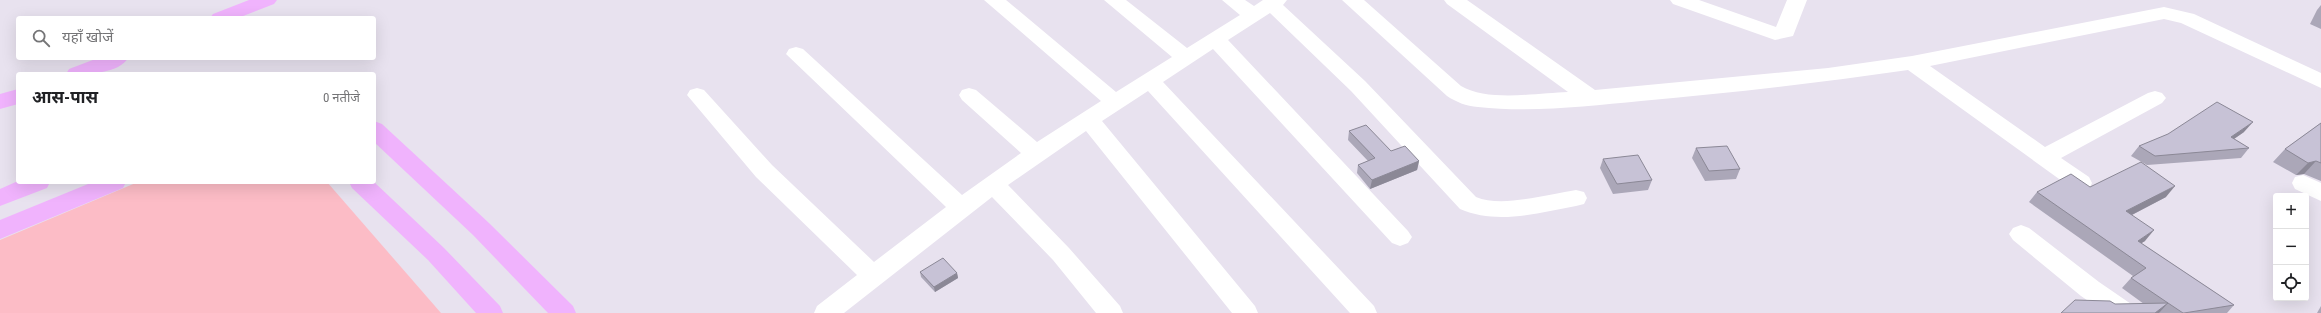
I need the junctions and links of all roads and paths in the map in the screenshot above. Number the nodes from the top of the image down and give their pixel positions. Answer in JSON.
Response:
{"nodes":[{"id":1,"x":267,"y":0,"type":"edge"},
{"id":2,"x":994,"y":0,"type":"edge"},
{"id":3,"x":1114,"y":0,"type":"edge"},
{"id":4,"x":1232,"y":0,"type":"edge"},
{"id":5,"x":1352,"y":0,"type":"edge"},
{"id":6,"x":1454,"y":0,"type":"edge"},
{"id":7,"x":1680,"y":0,"type":"edge"},
{"id":8,"x":1797,"y":0,"type":"edge"},
{"id":9,"x":2187,"y":0,"type":"edge"},
{"id":10,"x":1267,"y":6,"type":"edge"},
{"id":11,"x":225,"y":16,"type":"edge"},
{"id":12,"x":2195,"y":21,"type":"junction"},
{"id":13,"x":1215,"y":39,"type":"junction"},
{"id":14,"x":796,"y":54,"type":"dead end"},
{"id":15,"x":1186,"y":57,"type":"junction"},
{"id":16,"x":113,"y":60,"type":"edge"},
{"id":17,"x":1912,"y":63,"type":"junction"},
{"id":18,"x":81,"y":72,"type":"edge"},
{"id":19,"x":1149,"y":80,"type":"junction"},
{"id":20,"x":2321,"y":81,"type":"edge"},
{"id":21,"x":698,"y":95,"type":"dead end"},
{"id":22,"x":969,"y":95,"type":"dead end"},
{"id":23,"x":16,"y":97,"type":"edge"},
{"id":24,"x":1591,"y":98,"type":"junction"},
{"id":25,"x":2155,"y":98,"type":"dead end"},
{"id":26,"x":0,"y":102,"type":"edge"},
{"id":27,"x":1115,"y":102,"type":"junction"},
{"id":28,"x":1088,"y":119,"type":"junction"},
{"id":29,"x":376,"y":131,"type":"edge"},
{"id":30,"x":1036,"y":154,"type":"junction"},
{"id":31,"x":2044,"y":157,"type":"junction"},
{"id":32,"x":2081,"y":183,"type":"edge"},
{"id":33,"x":34,"y":184,"type":"edge"},
{"id":34,"x":110,"y":184,"type":"edge"},
{"id":35,"x":362,"y":184,"type":"edge"},
{"id":36,"x":993,"y":184,"type":"junction"},
{"id":37,"x":0,"y":198,"type":"edge"},
{"id":38,"x":1576,"y":198,"type":"dead end"},
{"id":39,"x":961,"y":208,"type":"junction"},
{"id":40,"x":0,"y":230,"type":"edge"},
{"id":41,"x":2021,"y":234,"type":"dead end"},
{"id":42,"x":1400,"y":237,"type":"dead end"},
{"id":43,"x":873,"y":276,"type":"junction"},
{"id":44,"x":491,"y":313,"type":"edge"},
{"id":45,"x":564,"y":313,"type":"edge"},
{"id":46,"x":826,"y":313,"type":"edge"},
{"id":47,"x":1111,"y":313,"type":"edge"},
{"id":48,"x":1246,"y":313,"type":"edge"},
{"id":49,"x":1364,"y":313,"type":"edge"},
{"id":50,"x":2125,"y":313,"type":"edge"}],
"edges":[{"from":1,"to":11,"type":"street"},
{"from":2,"to":27,"type":"street"},
{"from":3,"to":15,"type":"street"},
{"from":4,"to":10,"type":"street"},
{"from":5,"to":24,"type":"street"},
{"from":6,"to":24,"type":"street"},
{"from":7,"to":8,"type":"street"},
{"from":9,"to":12,"type":"street"},
{"from":10,"to":13,"type":"street"},
{"from":10,"to":38,"type":"street"},
{"from":12,"to":17,"type":"street"},
{"from":12,"to":20,"type":"street"},
{"from":13,"to":15,"type":"street"},
{"from":13,"to":42,"type":"street"},
{"from":14,"to":39,"type":"street"},
{"from":15,"to":19,"type":"street"},
{"from":16,"to":18,"type":"street"},
{"from":17,"to":24,"type":"street"},
{"from":17,"to":31,"type":"street"},
{"from":19,"to":27,"type":"street"},
{"from":19,"to":49,"type":"street"},
{"from":21,"to":43,"type":"street"},
{"from":22,"to":30,"type":"street"},
{"from":23,"to":26,"type":"street"},
{"from":25,"to":31,"type":"street"},
{"from":27,"to":28,"type":"street"},
{"from":28,"to":30,"type":"street"},
{"from":28,"to":48,"type":"street"},
{"from":29,"to":45,"type":"street"},
{"from":30,"to":36,"type":"street"},
{"from":31,"to":32,"type":"street"},
{"from":33,"to":37,"type":"street"},
{"from":34,"to":40,"type":"street"},
{"from":35,"to":44,"type":"street"},
{"from":36,"to":39,"type":"street"},
{"from":36,"to":47,"type":"street"},
{"from":39,"to":43,"type":"street"},
{"from":41,"to":50,"type":"street"},
{"from":43,"to":46,"type":"street"}]}
